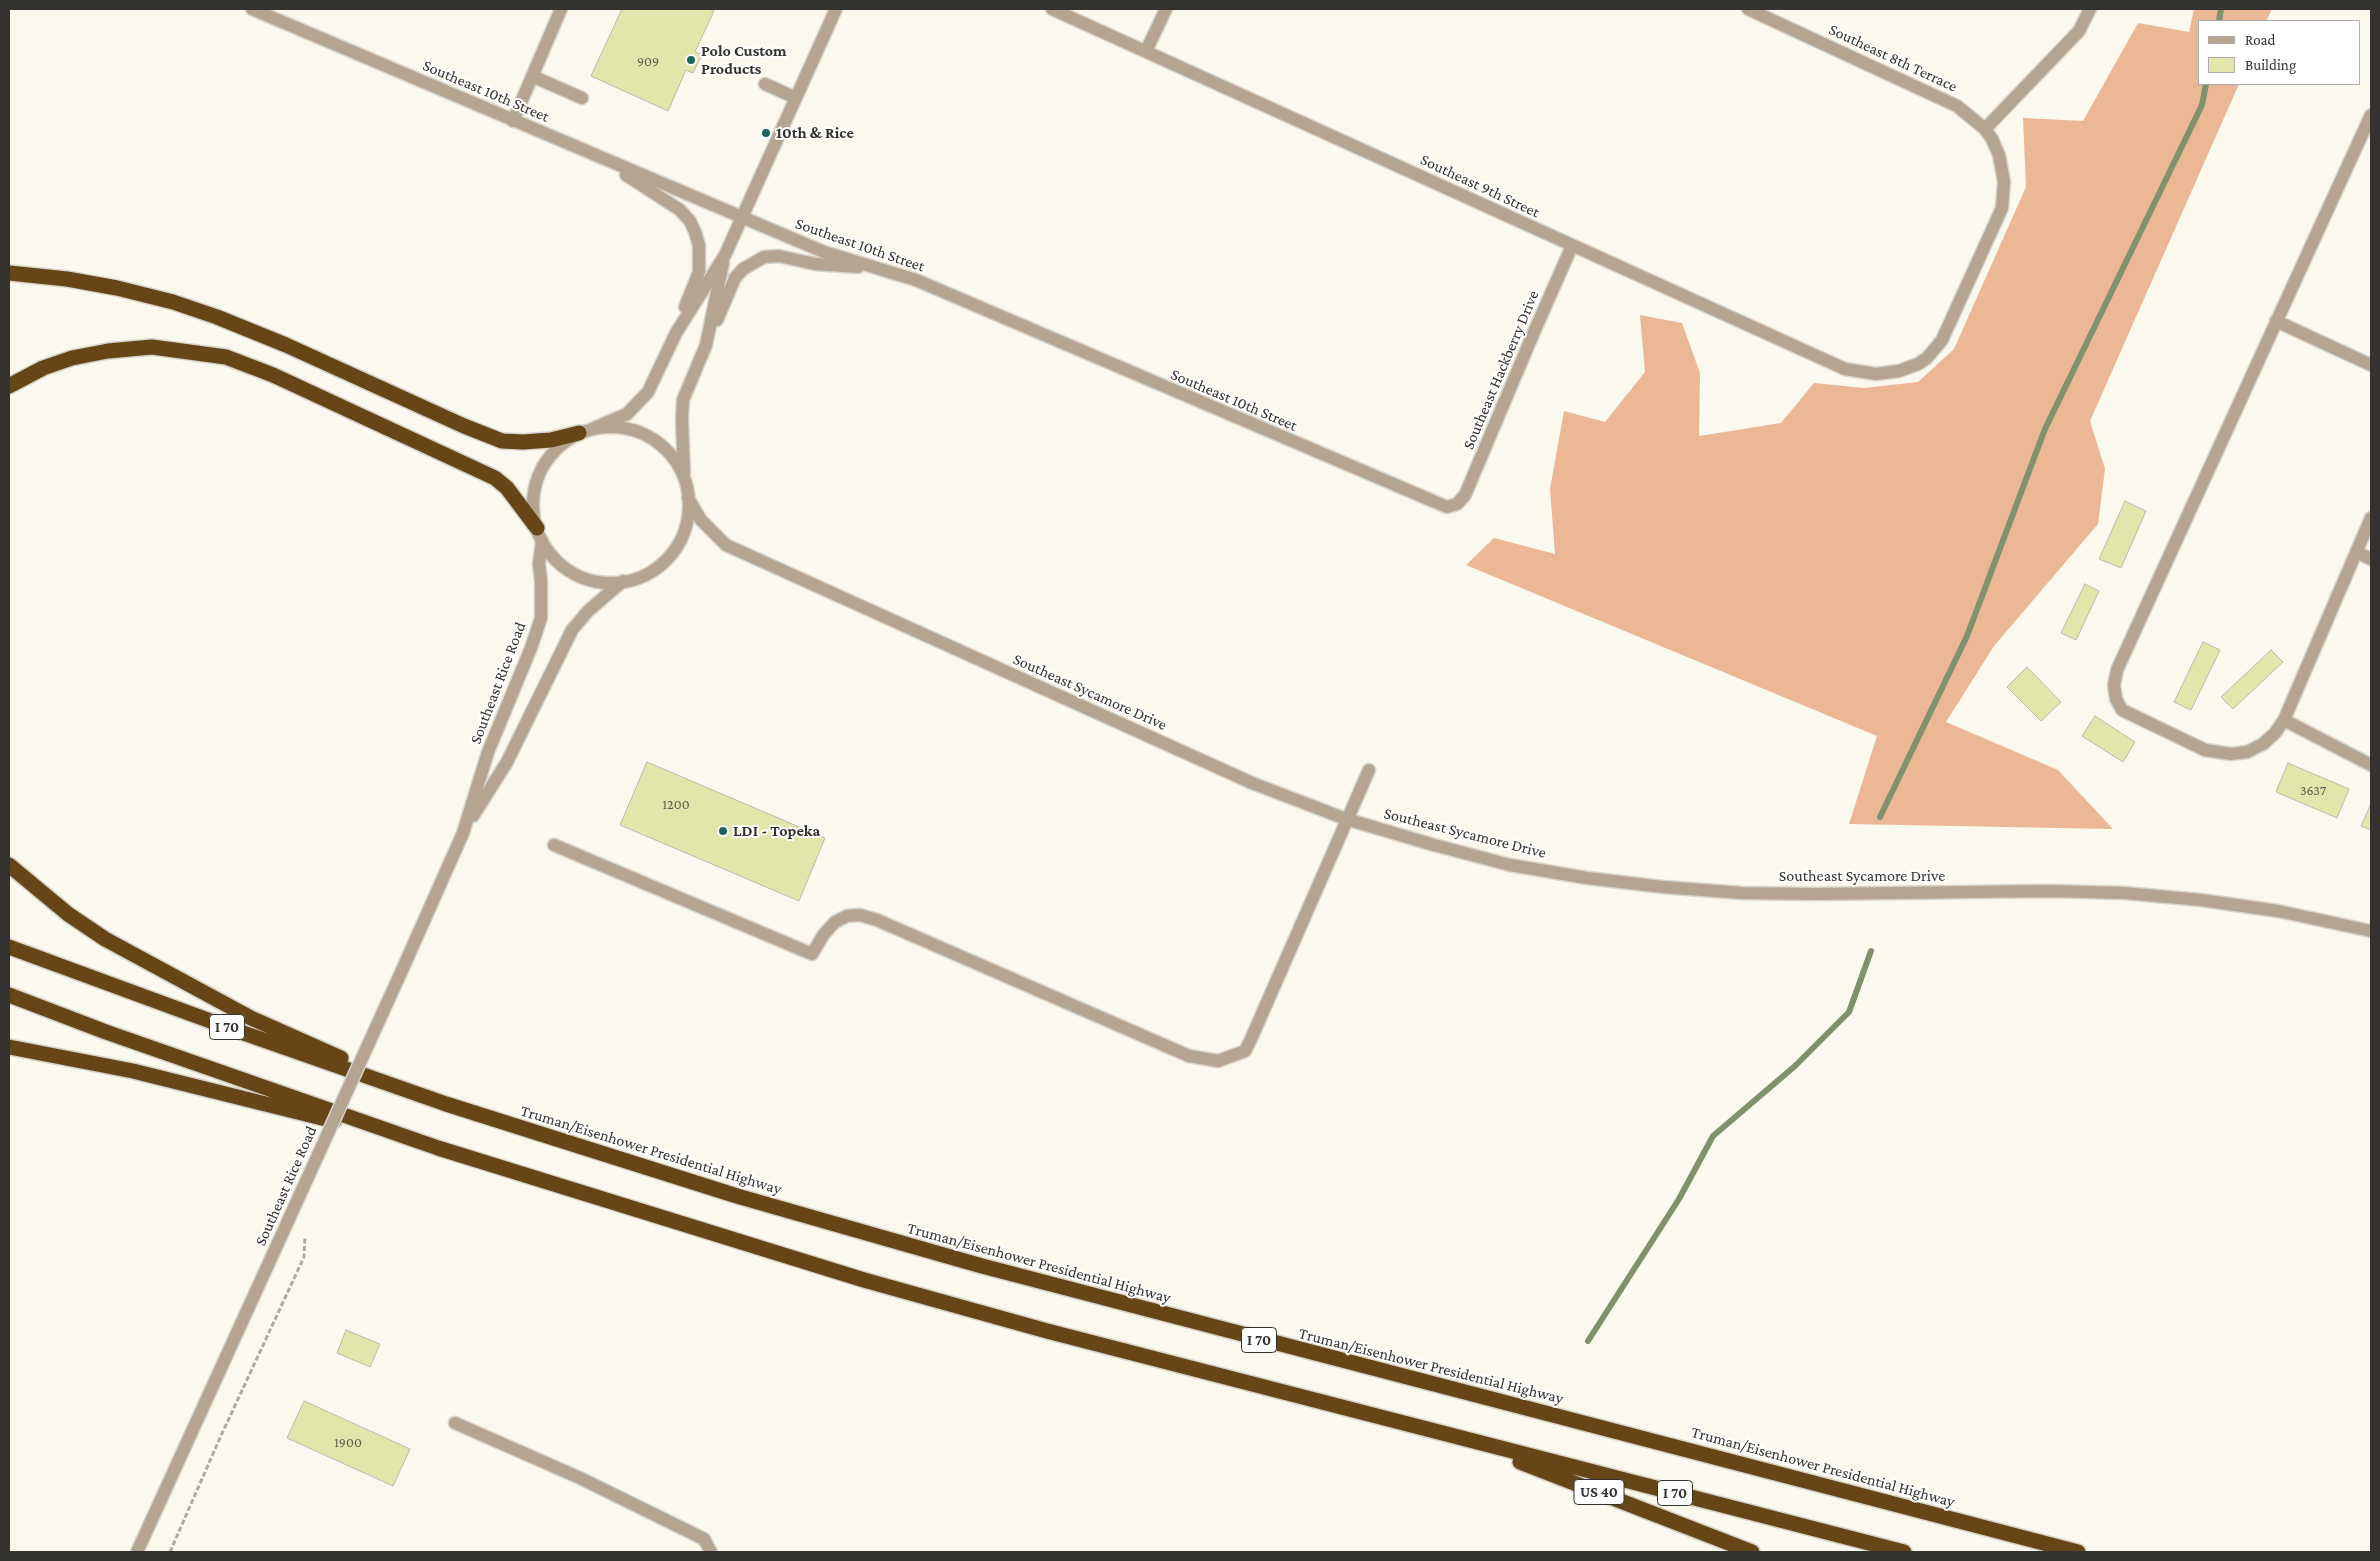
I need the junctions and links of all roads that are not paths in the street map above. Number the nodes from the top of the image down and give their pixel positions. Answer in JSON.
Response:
{"nodes":[{"id":1,"x":252,"y":9,"type":"edge"},
{"id":2,"x":561,"y":9,"type":"edge"},
{"id":3,"x":836,"y":9,"type":"edge"},
{"id":4,"x":1052,"y":9,"type":"edge"},
{"id":5,"x":1166,"y":9,"type":"edge"},
{"id":6,"x":1748,"y":9,"type":"edge"},
{"id":7,"x":2090,"y":9,"type":"edge"},
{"id":8,"x":1146,"y":51,"type":"junction"},
{"id":9,"x":532,"y":76,"type":"junction"},
{"id":10,"x":765,"y":84,"type":"dead end"},
{"id":11,"x":582,"y":98,"type":"dead end"},
{"id":12,"x":796,"y":98,"type":"junction"},
{"id":13,"x":2371,"y":117,"type":"edge"},
{"id":14,"x":513,"y":120,"type":"junction"},
{"id":15,"x":1984,"y":129,"type":"junction"},
{"id":16,"x":592,"y":154,"type":"junction"},
{"id":17,"x":742,"y":218,"type":"junction"},
{"id":18,"x":1572,"y":246,"type":"junction"},
{"id":19,"x":725,"y":255,"type":"junction"},
{"id":20,"x":872,"y":267,"type":"junction"},
{"id":21,"x":9,"y":273,"type":"edge"},
{"id":22,"x":2276,"y":321,"type":"junction"},
{"id":23,"x":676,"y":333,"type":"junction"},
{"id":24,"x":706,"y":345,"type":"junction"},
{"id":25,"x":2371,"y":365,"type":"edge"},
{"id":26,"x":1899,"y":371,"type":"joint"},
{"id":27,"x":9,"y":386,"type":"edge"},
{"id":28,"x":585,"y":431,"type":"junction"},
{"id":29,"x":684,"y":479,"type":"junction"},
{"id":30,"x":688,"y":498,"type":"junction"},
{"id":31,"x":1457,"y":504,"type":"joint"},
{"id":32,"x":2371,"y":518,"type":"edge"},
{"id":33,"x":539,"y":535,"type":"junction"},
{"id":34,"x":2356,"y":552,"type":"junction"},
{"id":35,"x":2371,"y":559,"type":"edge"},
{"id":36,"x":623,"y":581,"type":"junction"},
{"id":37,"x":2284,"y":720,"type":"junction"},
{"id":38,"x":2371,"y":765,"type":"edge"},
{"id":39,"x":1369,"y":770,"type":"dead end"},
{"id":40,"x":1346,"y":819,"type":"junction"},
{"id":41,"x":463,"y":833,"type":"junction"},
{"id":42,"x":554,"y":845,"type":"dead end"},
{"id":43,"x":9,"y":865,"type":"edge"},
{"id":44,"x":2371,"y":931,"type":"edge"},
{"id":45,"x":9,"y":947,"type":"edge"},
{"id":46,"x":9,"y":995,"type":"edge"},
{"id":47,"x":9,"y":1047,"type":"edge"},
{"id":48,"x":446,"y":1104,"type":"junction"},
{"id":49,"x":438,"y":1148,"type":"junction"},
{"id":50,"x":455,"y":1423,"type":"dead end"},
{"id":51,"x":1446,"y":1434,"type":"junction"},
{"id":52,"x":137,"y":1552,"type":"edge"},
{"id":53,"x":711,"y":1552,"type":"edge"},
{"id":54,"x":1752,"y":1552,"type":"edge"},
{"id":55,"x":1904,"y":1552,"type":"edge"},
{"id":56,"x":2078,"y":1552,"type":"edge"}],
"edges":[{"from":1,"to":14,"type":"street","name":"Southeast 10th Street"},
{"from":2,"to":9,"type":"street"},
{"from":3,"to":12,"type":"street"},
{"from":4,"to":8,"type":"street","name":"Southeast 9th Street"},
{"from":5,"to":8,"type":"street"},
{"from":6,"to":15,"type":"street","name":"Southeast 8th Terrace"},
{"from":7,"to":15,"type":"street"},
{"from":8,"to":18,"type":"street","name":"Southeast 9th Street"},
{"from":9,"to":11,"type":"street"},
{"from":9,"to":14,"type":"street"},
{"from":10,"to":12,"type":"street"},
{"from":12,"to":17,"type":"street"},
{"from":13,"to":22,"type":"street"},
{"from":14,"to":16,"type":"street","name":"Southeast 10th Street"},
{"from":15,"to":26,"type":"street","name":"Southeast 8th Terrace"},
{"from":16,"to":17,"type":"street","name":"Southeast 10th Street"},
{"from":16,"to":23,"type":"street"},
{"from":17,"to":19,"type":"street"},
{"from":17,"to":20,"type":"street","name":"Southeast 10th Street"},
{"from":18,"to":26,"type":"street","name":"Southeast 9th Street"},
{"from":18,"to":31,"type":"street","name":"Southeast Hackberry Drive"},
{"from":19,"to":23,"type":"street"},
{"from":19,"to":24,"type":"street"},
{"from":20,"to":24,"type":"street"},
{"from":20,"to":31,"type":"street","name":"Southeast 10th Street"},
{"from":21,"to":28,"type":"highway"},
{"from":22,"to":25,"type":"street"},
{"from":22,"to":37,"type":"street"},
{"from":23,"to":28,"type":"street"},
{"from":24,"to":29,"type":"street"},
{"from":27,"to":33,"type":"highway"},
{"from":28,"to":29,"type":"street"},
{"from":28,"to":33,"type":"street"},
{"from":29,"to":30,"type":"street"},
{"from":30,"to":36,"type":"street"},
{"from":30,"to":40,"type":"street","name":"Southeast Sycamore Drive"},
{"from":32,"to":34,"type":"street"},
{"from":33,"to":36,"type":"street"},
{"from":33,"to":41,"type":"street","name":"Southeast Rice Road"},
{"from":34,"to":35,"type":"street"},
{"from":34,"to":37,"type":"street"},
{"from":36,"to":41,"type":"street","name":"Southeast Rice Road"},
{"from":37,"to":38,"type":"street"},
{"from":39,"to":40,"type":"street"},
{"from":40,"to":42,"type":"street"},
{"from":40,"to":44,"type":"street","name":"Southeast Sycamore Drive"},
{"from":41,"to":52,"type":"street","name":"Southeast Rice Road","bridge":true},
{"from":43,"to":48,"type":"highway"},
{"from":45,"to":48,"type":"highway","name":"Truman/Eisenhower Presidential Highway","number":"I 70"},
{"from":46,"to":49,"type":"highway","number":"I 70"},
{"from":47,"to":49,"type":"highway"},
{"from":48,"to":56,"type":"highway","name":"Truman/Eisenhower Presidential Highway","number":"I 70"},
{"from":49,"to":51,"type":"highway","number":"I 70"},
{"from":50,"to":53,"type":"street"},
{"from":51,"to":54,"type":"highway","number":"US 40"},
{"from":51,"to":55,"type":"highway","number":"I 70"}]}
